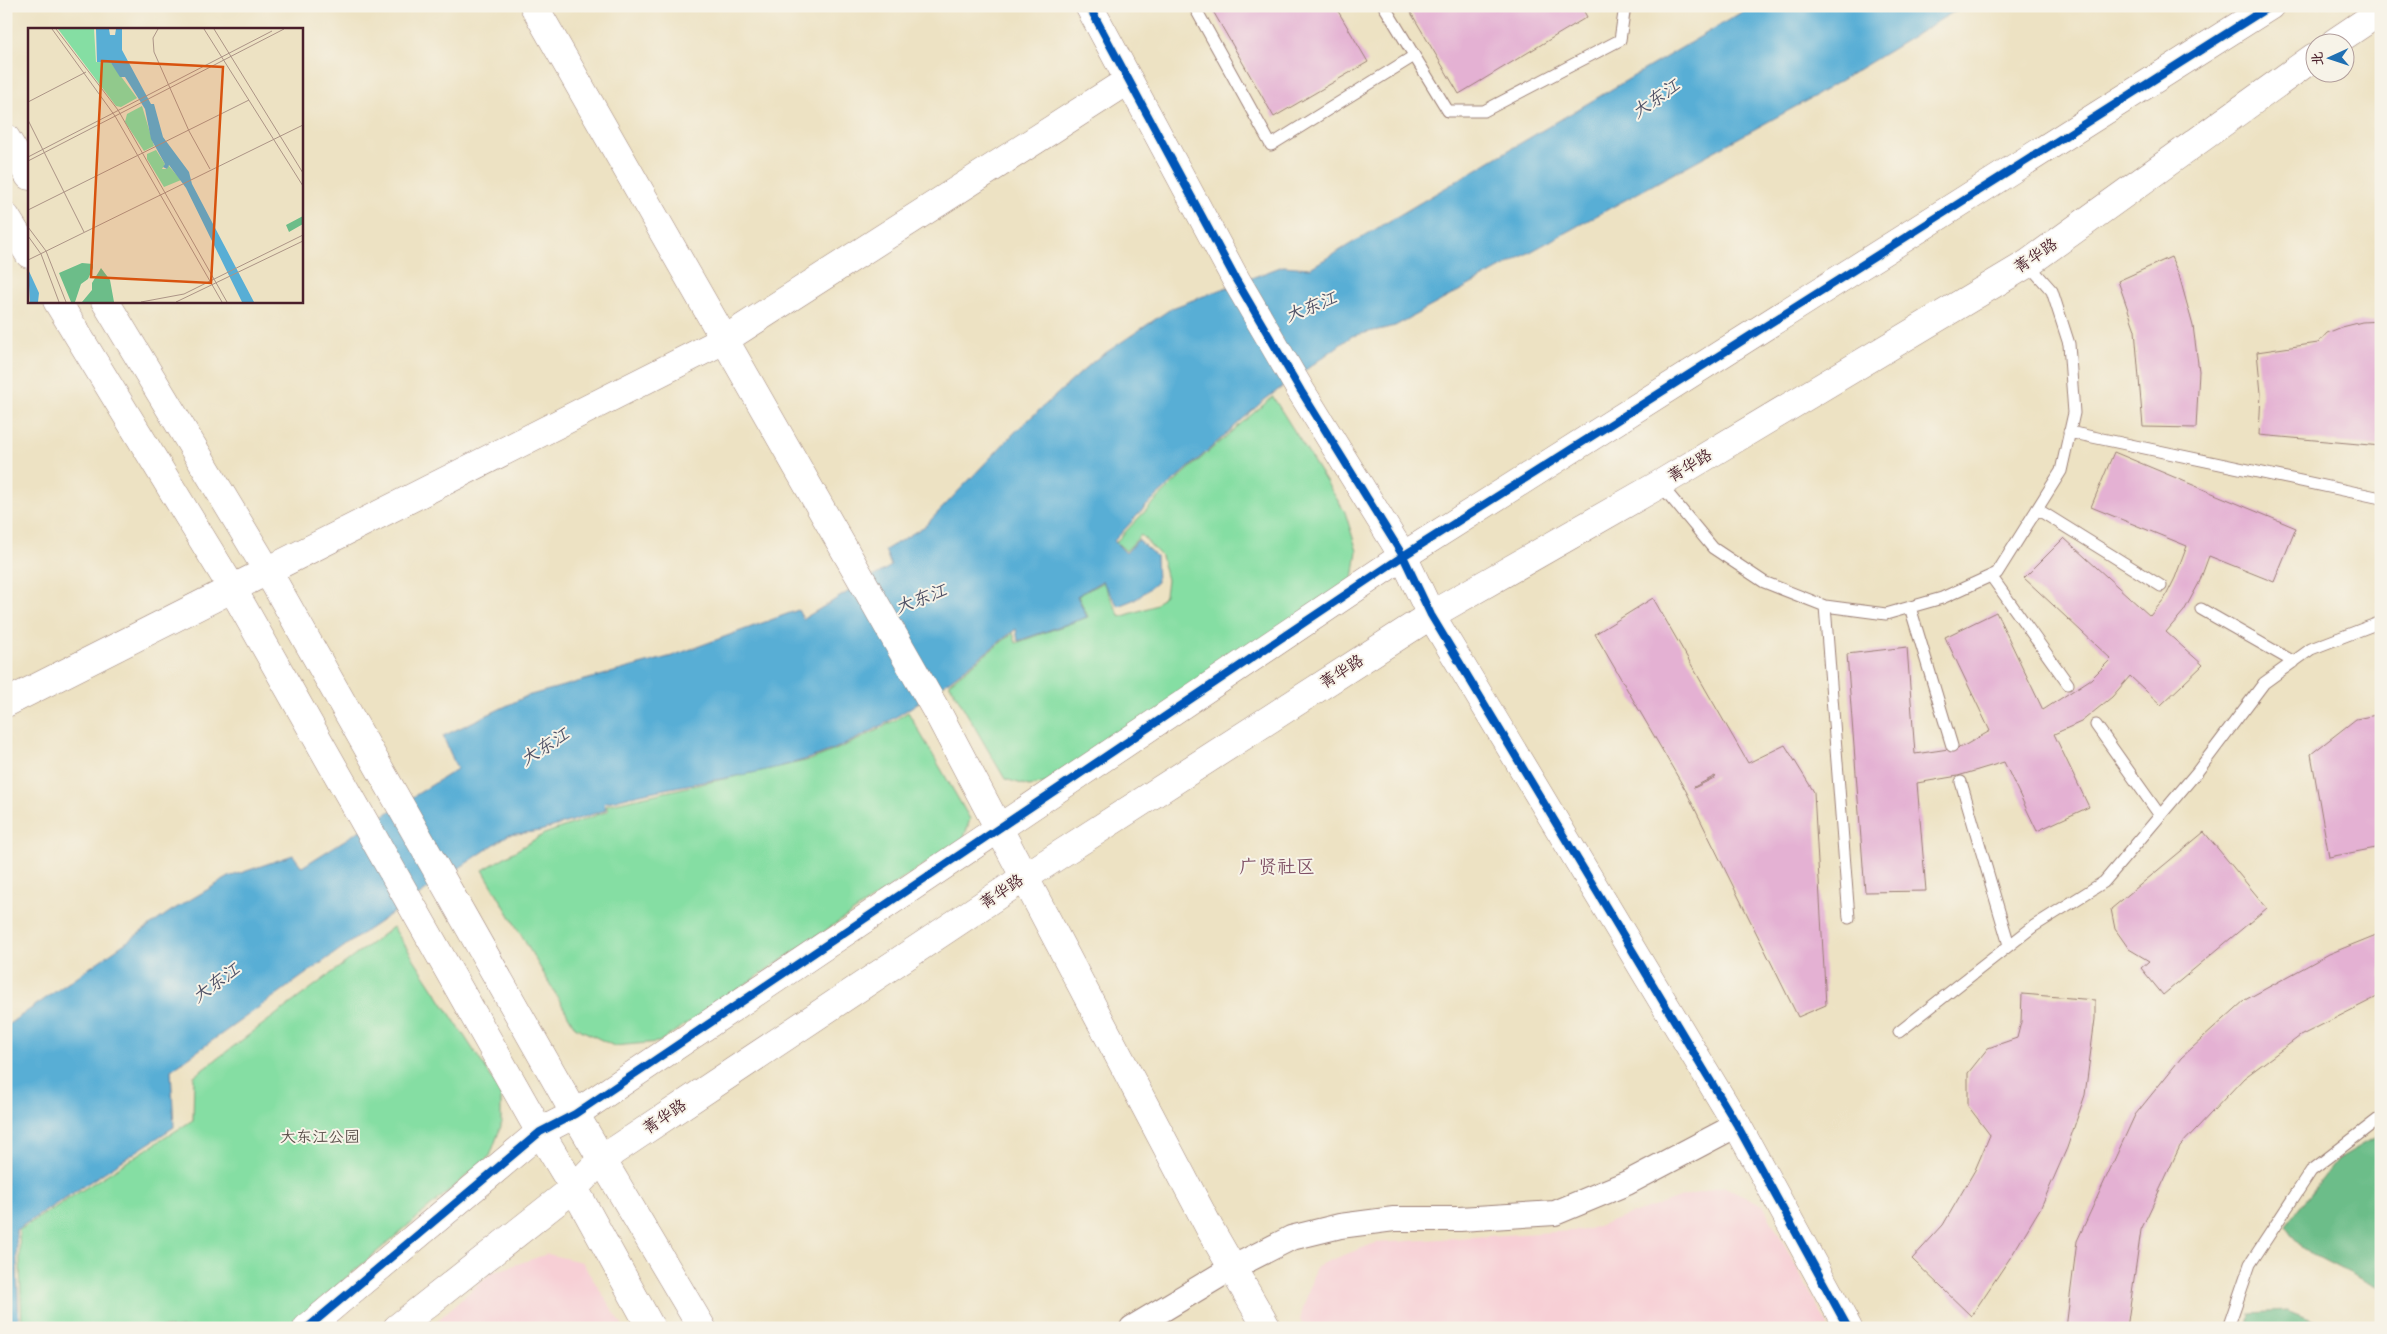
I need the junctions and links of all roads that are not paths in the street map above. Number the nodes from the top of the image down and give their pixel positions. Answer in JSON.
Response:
{"nodes":[{"id":1,"x":534,"y":6,"type":"edge"},
{"id":2,"x":1089,"y":6,"type":"edge"},
{"id":3,"x":1194,"y":6,"type":"edge"},
{"id":4,"x":1384,"y":6,"type":"edge"},
{"id":5,"x":1625,"y":6,"type":"edge"},
{"id":6,"x":2270,"y":6,"type":"edge"},
{"id":7,"x":2377,"y":14,"type":"edge"},
{"id":8,"x":2350,"y":32,"type":"edge"},
{"id":9,"x":1414,"y":56,"type":"junction"},
{"id":10,"x":2304,"y":65,"type":"edge"},
{"id":11,"x":1129,"y":80,"type":"junction"},
{"id":12,"x":6,"y":138,"type":"edge"},
{"id":13,"x":28,"y":174,"type":"edge"},
{"id":14,"x":6,"y":217,"type":"edge"},
{"id":15,"x":28,"y":252,"type":"edge"},
{"id":16,"x":2027,"y":264,"type":"junction"},
{"id":17,"x":58,"y":302,"type":"edge"},
{"id":18,"x":105,"y":302,"type":"edge"},
{"id":19,"x":724,"y":340,"type":"junction"},
{"id":20,"x":2069,"y":432,"type":"junction"},
{"id":21,"x":1660,"y":484,"type":"junction"},
{"id":22,"x":2381,"y":498,"type":"edge"},
{"id":23,"x":2037,"y":509,"type":"junction"},
{"id":24,"x":1403,"y":556,"type":"junction"},
{"id":25,"x":267,"y":570,"type":"junction"},
{"id":26,"x":1991,"y":576,"type":"junction"},
{"id":27,"x":2161,"y":586,"type":"dead end"},
{"id":28,"x":232,"y":588,"type":"junction"},
{"id":29,"x":1825,"y":606,"type":"junction"},
{"id":30,"x":1910,"y":607,"type":"junction"},
{"id":31,"x":2201,"y":610,"type":"dead end"},
{"id":32,"x":1431,"y":614,"type":"junction"},
{"id":33,"x":2381,"y":622,"type":"edge"},
{"id":34,"x":2294,"y":662,"type":"junction"},
{"id":35,"x":2068,"y":684,"type":"dead end"},
{"id":36,"x":6,"y":704,"type":"edge"},
{"id":37,"x":2096,"y":725,"type":"dead end"},
{"id":38,"x":1952,"y":746,"type":"dead end"},
{"id":39,"x":1961,"y":782,"type":"dead end"},
{"id":40,"x":2159,"y":814,"type":"junction"},
{"id":41,"x":998,"y":826,"type":"junction"},
{"id":42,"x":1025,"y":877,"type":"junction"},
{"id":43,"x":1849,"y":918,"type":"dead end"},
{"id":44,"x":2009,"y":945,"type":"junction"},
{"id":45,"x":1899,"y":1032,"type":"dead end"},
{"id":46,"x":575,"y":1114,"type":"junction"},
{"id":47,"x":2381,"y":1117,"type":"edge"},
{"id":48,"x":1737,"y":1125,"type":"junction"},
{"id":49,"x":540,"y":1132,"type":"junction"},
{"id":50,"x":602,"y":1159,"type":"junction"},
{"id":51,"x":574,"y":1188,"type":"junction"},
{"id":52,"x":1232,"y":1268,"type":"junction"},
{"id":53,"x":307,"y":1328,"type":"edge"},
{"id":54,"x":397,"y":1328,"type":"edge"},
{"id":55,"x":651,"y":1328,"type":"edge"},
{"id":56,"x":702,"y":1328,"type":"edge"},
{"id":57,"x":1132,"y":1328,"type":"edge"},
{"id":58,"x":1267,"y":1328,"type":"edge"},
{"id":59,"x":1848,"y":1328,"type":"edge"},
{"id":60,"x":2228,"y":1328,"type":"edge"}],
"edges":[{"from":1,"to":19,"type":"street"},
{"from":2,"to":11,"type":"street"},
{"from":3,"to":9,"type":"lane"},
{"from":4,"to":9,"type":"lane"},
{"from":5,"to":9,"type":"lane"},
{"from":6,"to":24,"type":"street"},
{"from":7,"to":8,"type":"street"},
{"from":10,"to":16,"type":"street","name":"菁华路"},
{"from":11,"to":19,"type":"street"},
{"from":11,"to":24,"type":"street"},
{"from":12,"to":13,"type":"street"},
{"from":14,"to":15,"type":"street"},
{"from":16,"to":20,"type":"lane"},
{"from":16,"to":21,"type":"street","name":"菁华路"},
{"from":17,"to":28,"type":"street"},
{"from":18,"to":25,"type":"street"},
{"from":19,"to":25,"type":"street"},
{"from":19,"to":41,"type":"street"},
{"from":20,"to":22,"type":"lane"},
{"from":20,"to":23,"type":"lane"},
{"from":21,"to":29,"type":"lane"},
{"from":21,"to":32,"type":"street","name":"菁华路"},
{"from":23,"to":26,"type":"lane"},
{"from":23,"to":27,"type":"lane"},
{"from":24,"to":32,"type":"street"},
{"from":24,"to":41,"type":"street"},
{"from":25,"to":28,"type":"street"},
{"from":25,"to":46,"type":"street"},
{"from":26,"to":30,"type":"lane"},
{"from":26,"to":35,"type":"lane"},
{"from":28,"to":36,"type":"street"},
{"from":28,"to":49,"type":"street"},
{"from":29,"to":30,"type":"lane"},
{"from":29,"to":43,"type":"lane"},
{"from":30,"to":38,"type":"lane"},
{"from":31,"to":34,"type":"lane"},
{"from":32,"to":42,"type":"street","name":"菁华路"},
{"from":32,"to":48,"type":"street"},
{"from":33,"to":34,"type":"lane"},
{"from":34,"to":40,"type":"lane"},
{"from":37,"to":40,"type":"lane"},
{"from":39,"to":44,"type":"lane"},
{"from":40,"to":44,"type":"lane"},
{"from":41,"to":42,"type":"street"},
{"from":41,"to":46,"type":"street"},
{"from":42,"to":50,"type":"street","name":"菁华路"},
{"from":42,"to":52,"type":"street"},
{"from":44,"to":45,"type":"lane"},
{"from":46,"to":49,"type":"street"},
{"from":46,"to":50,"type":"street"},
{"from":47,"to":60,"type":"lane"},
{"from":48,"to":52,"type":"street"},
{"from":48,"to":59,"type":"street"},
{"from":49,"to":51,"type":"street"},
{"from":49,"to":53,"type":"street"},
{"from":50,"to":51,"type":"street","name":"菁华路"},
{"from":50,"to":56,"type":"street"},
{"from":51,"to":54,"type":"street","name":"菁华路"},
{"from":51,"to":55,"type":"street"},
{"from":52,"to":57,"type":"street"},
{"from":52,"to":58,"type":"street"}]}
